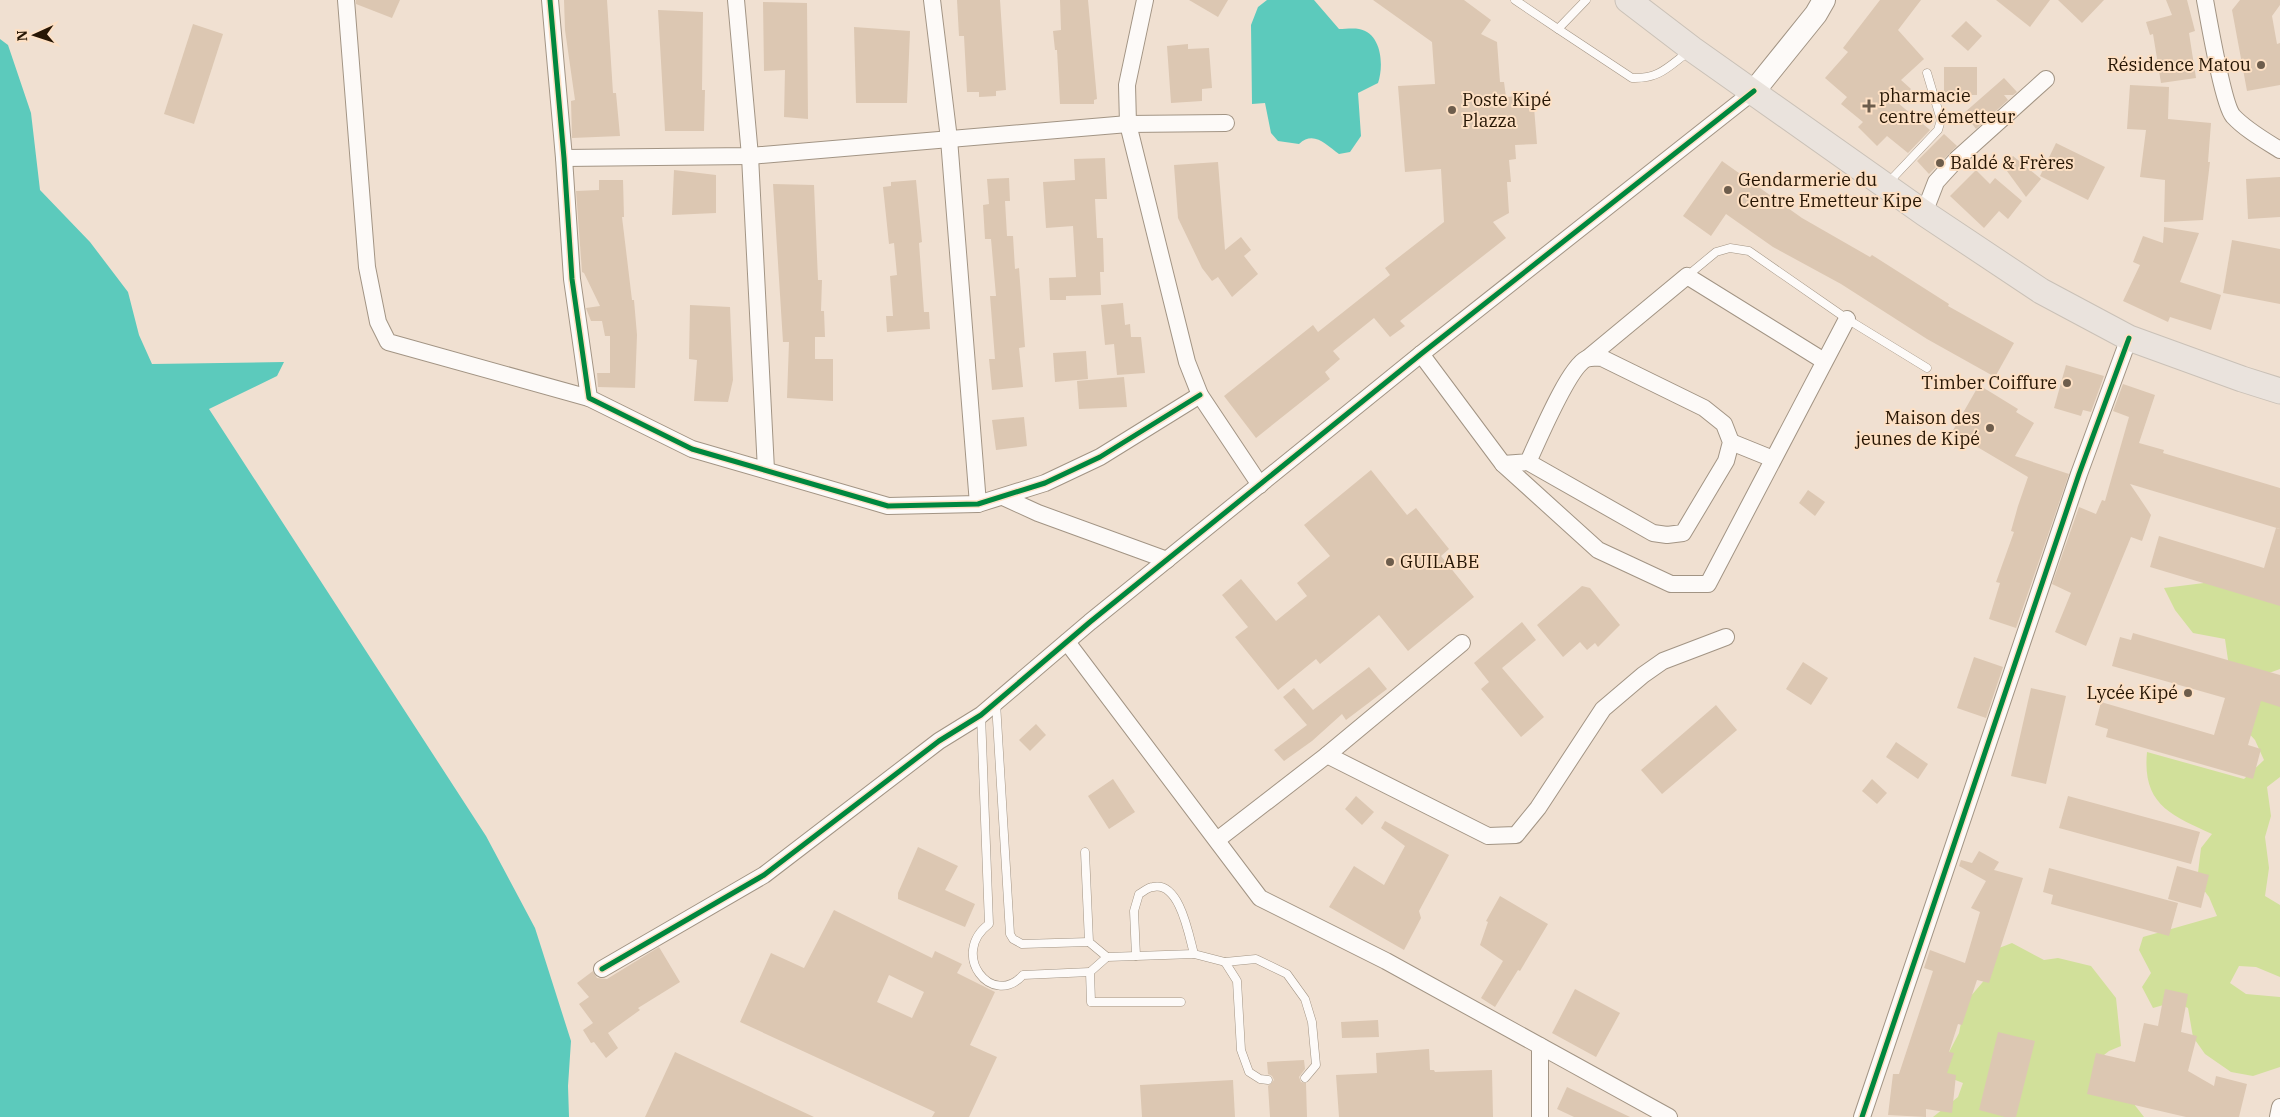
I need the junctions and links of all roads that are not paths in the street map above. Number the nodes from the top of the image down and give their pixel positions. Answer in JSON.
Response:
{"nodes":[{"id":1,"x":346,"y":0,"type":"edge"},
{"id":2,"x":550,"y":0,"type":"edge"},
{"id":3,"x":736,"y":0,"type":"edge"},
{"id":4,"x":932,"y":0,"type":"edge"},
{"id":5,"x":1144,"y":0,"type":"edge"},
{"id":6,"x":1515,"y":0,"type":"edge"},
{"id":7,"x":1586,"y":0,"type":"edge"},
{"id":8,"x":1628,"y":0,"type":"edge"},
{"id":9,"x":1824,"y":0,"type":"edge"},
{"id":10,"x":2205,"y":0,"type":"edge"},
{"id":11,"x":1558,"y":29,"type":"junction"},
{"id":12,"x":1692,"y":49,"type":"junction"},
{"id":13,"x":1927,"y":73,"type":"dead end"},
{"id":14,"x":2046,"y":79,"type":"dead end"},
{"id":15,"x":1754,"y":91,"type":"junction"},
{"id":16,"x":1226,"y":123,"type":"dead end"},
{"id":17,"x":1128,"y":124,"type":"junction"},
{"id":18,"x":949,"y":139,"type":"junction"},
{"id":19,"x":2280,"y":150,"type":"edge"},
{"id":20,"x":750,"y":156,"type":"junction"},
{"id":21,"x":564,"y":158,"type":"junction"},
{"id":22,"x":1886,"y":185,"type":"junction"},
{"id":23,"x":1924,"y":213,"type":"junction"},
{"id":24,"x":1687,"y":276,"type":"junction"},
{"id":25,"x":1847,"y":319,"type":"junction"},
{"id":26,"x":2129,"y":338,"type":"junction"},
{"id":27,"x":1422,"y":354,"type":"junction"},
{"id":28,"x":1588,"y":358,"type":"junction"},
{"id":29,"x":1824,"y":361,"type":"junction"},
{"id":30,"x":1927,"y":368,"type":"dead end"},
{"id":31,"x":2280,"y":391,"type":"edge"},
{"id":32,"x":1200,"y":395,"type":"junction"},
{"id":33,"x":589,"y":398,"type":"junction"},
{"id":34,"x":1731,"y":442,"type":"junction"},
{"id":35,"x":1773,"y":459,"type":"junction"},
{"id":36,"x":1528,"y":462,"type":"junction"},
{"id":37,"x":1503,"y":464,"type":"junction"},
{"id":38,"x":766,"y":470,"type":"junction"},
{"id":39,"x":1260,"y":484,"type":"junction"},
{"id":40,"x":1003,"y":497,"type":"junction"},
{"id":41,"x":978,"y":504,"type":"junction"},
{"id":42,"x":1167,"y":560,"type":"junction"},
{"id":43,"x":1726,"y":637,"type":"dead end"},
{"id":44,"x":1067,"y":642,"type":"junction"},
{"id":45,"x":1462,"y":642,"type":"dead end"},
{"id":46,"x":996,"y":703,"type":"junction"},
{"id":47,"x":981,"y":716,"type":"junction"},
{"id":48,"x":1327,"y":755,"type":"junction"},
{"id":49,"x":1217,"y":840,"type":"junction"},
{"id":50,"x":1086,"y":852,"type":"dead end"},
{"id":51,"x":1089,"y":942,"type":"junction"},
{"id":52,"x":1194,"y":954,"type":"junction"},
{"id":53,"x":1136,"y":956,"type":"junction"},
{"id":54,"x":1108,"y":957,"type":"junction"},
{"id":55,"x":1224,"y":962,"type":"junction"},
{"id":56,"x":602,"y":969,"type":"dead end"},
{"id":57,"x":1090,"y":972,"type":"junction"},
{"id":58,"x":1181,"y":1002,"type":"dead end"},
{"id":59,"x":1540,"y":1046,"type":"junction"},
{"id":60,"x":1305,"y":1078,"type":"dead end"},
{"id":61,"x":1268,"y":1080,"type":"dead end"},
{"id":62,"x":2280,"y":1107,"type":"edge"},
{"id":63,"x":1540,"y":1117,"type":"edge"},
{"id":64,"x":1670,"y":1117,"type":"edge"},
{"id":65,"x":1862,"y":1117,"type":"edge"},
{"id":66,"x":2278,"y":1117,"type":"edge"}],
"edges":[{"from":1,"to":33,"type":"street"},
{"from":2,"to":21,"type":"street"},
{"from":3,"to":20,"type":"street"},
{"from":4,"to":18,"type":"street"},
{"from":5,"to":17,"type":"street"},
{"from":6,"to":11,"type":"lane"},
{"from":7,"to":11,"type":"lane"},
{"from":8,"to":12,"type":"main road"},
{"from":9,"to":15,"type":"main road"},
{"from":10,"to":19,"type":"street"},
{"from":11,"to":12,"type":"lane"},
{"from":12,"to":15,"type":"main road"},
{"from":13,"to":22,"type":"lane"},
{"from":14,"to":23,"type":"street"},
{"from":15,"to":22,"type":"main road"},
{"from":15,"to":27,"type":"street"},
{"from":16,"to":17,"type":"street"},
{"from":17,"to":18,"type":"street"},
{"from":17,"to":32,"type":"street"},
{"from":18,"to":20,"type":"street"},
{"from":18,"to":41,"type":"street"},
{"from":20,"to":21,"type":"street"},
{"from":20,"to":38,"type":"street"},
{"from":21,"to":33,"type":"street"},
{"from":22,"to":23,"type":"main road"},
{"from":23,"to":26,"type":"main road"},
{"from":24,"to":25,"type":"lane"},
{"from":24,"to":28,"type":"street"},
{"from":24,"to":29,"type":"street"},
{"from":25,"to":29,"type":"street"},
{"from":25,"to":30,"type":"lane"},
{"from":26,"to":31,"type":"main road"},
{"from":26,"to":65,"type":"street"},
{"from":27,"to":37,"type":"street"},
{"from":27,"to":39,"type":"street"},
{"from":28,"to":34,"type":"street"},
{"from":28,"to":36,"type":"street"},
{"from":29,"to":35,"type":"street"},
{"from":32,"to":39,"type":"street"},
{"from":32,"to":40,"type":"street"},
{"from":33,"to":38,"type":"street"},
{"from":34,"to":35,"type":"street"},
{"from":34,"to":36,"type":"street"},
{"from":35,"to":37,"type":"street"},
{"from":36,"to":37,"type":"street"},
{"from":38,"to":41,"type":"street"},
{"from":39,"to":42,"type":"street"},
{"from":40,"to":41,"type":"street"},
{"from":40,"to":42,"type":"street"},
{"from":42,"to":44,"type":"street"},
{"from":43,"to":48,"type":"street"},
{"from":44,"to":46,"type":"street"},
{"from":44,"to":49,"type":"street"},
{"from":45,"to":48,"type":"street"},
{"from":46,"to":47,"type":"street"},
{"from":46,"to":51,"type":"lane"},
{"from":47,"to":56,"type":"street"},
{"from":47,"to":57,"type":"lane"},
{"from":48,"to":49,"type":"street"},
{"from":49,"to":59,"type":"street"},
{"from":50,"to":51,"type":"lane"},
{"from":51,"to":54,"type":"lane"},
{"from":52,"to":53,"type":"lane"},
{"from":52,"to":53,"type":"lane"},
{"from":52,"to":55,"type":"lane"},
{"from":53,"to":54,"type":"lane"},
{"from":54,"to":57,"type":"lane"},
{"from":55,"to":60,"type":"lane"},
{"from":55,"to":61,"type":"lane"},
{"from":57,"to":58,"type":"lane"},
{"from":59,"to":63,"type":"street"},
{"from":59,"to":64,"type":"street"},
{"from":62,"to":66,"type":"street"}]}
